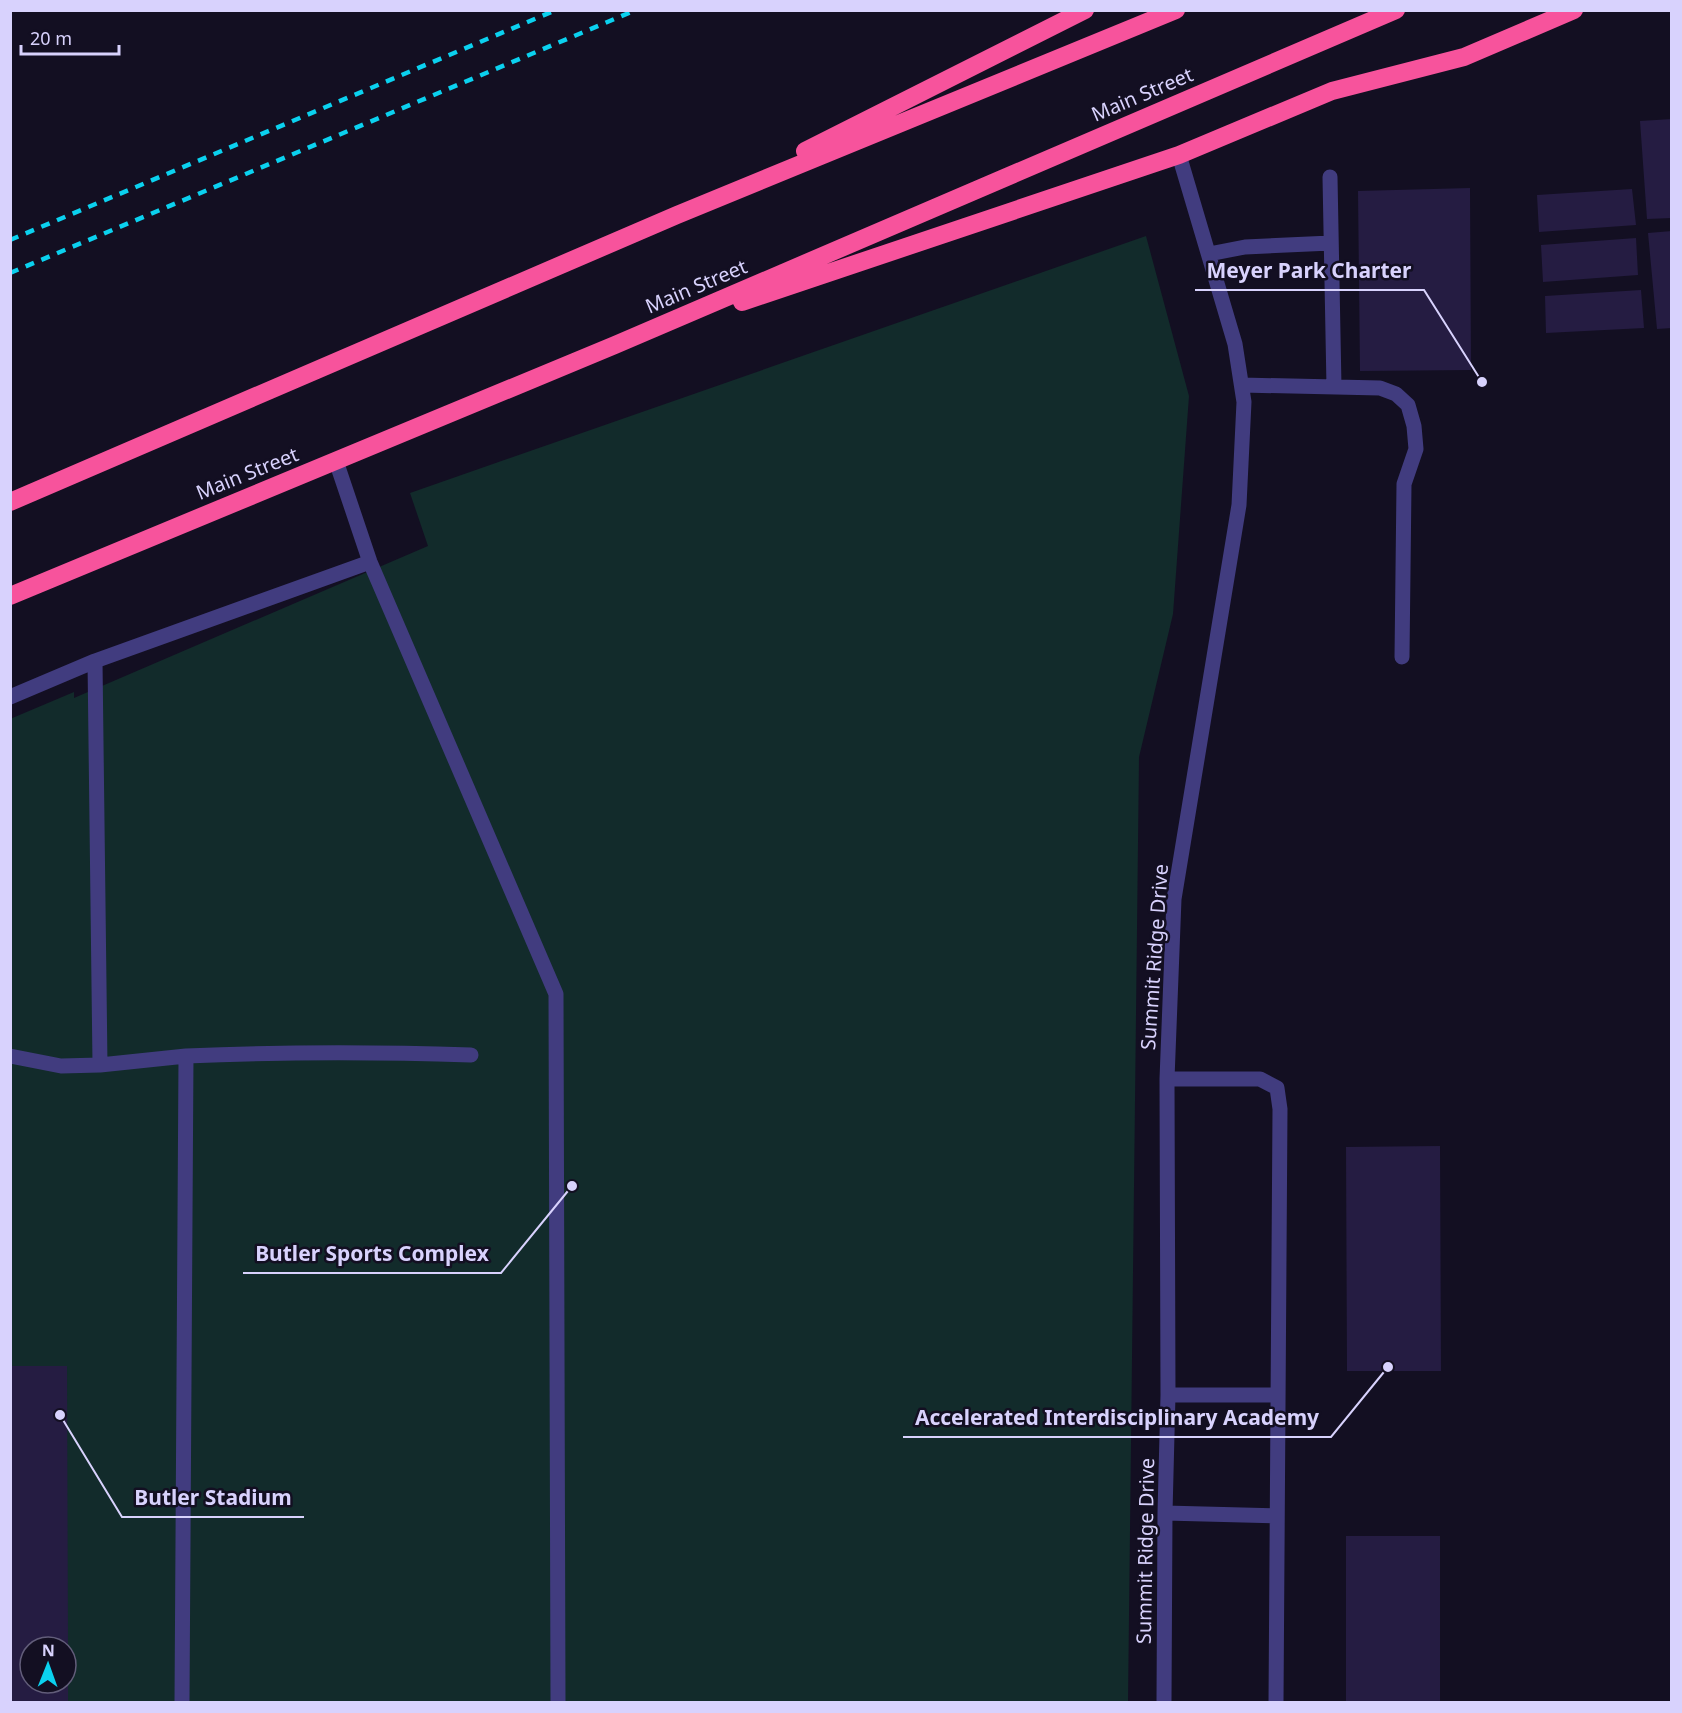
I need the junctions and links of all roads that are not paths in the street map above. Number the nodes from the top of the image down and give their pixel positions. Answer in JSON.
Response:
{"nodes":[{"id":1,"x":1085,"y":10,"type":"edge"},
{"id":2,"x":1176,"y":10,"type":"edge"},
{"id":3,"x":1396,"y":10,"type":"edge"},
{"id":4,"x":1574,"y":10,"type":"edge"},
{"id":5,"x":1179,"y":155,"type":"junction"},
{"id":6,"x":1330,"y":177,"type":"dead end"},
{"id":7,"x":677,"y":215,"type":"junction"},
{"id":8,"x":1331,"y":243,"type":"junction"},
{"id":9,"x":1209,"y":254,"type":"junction"},
{"id":10,"x":615,"y":345,"type":"junction"},
{"id":11,"x":1242,"y":385,"type":"junction"},
{"id":12,"x":1334,"y":387,"type":"junction"},
{"id":13,"x":336,"y":461,"type":"junction"},
{"id":14,"x":10,"y":502,"type":"edge"},
{"id":15,"x":370,"y":562,"type":"junction"},
{"id":16,"x":10,"y":596,"type":"edge"},
{"id":17,"x":1402,"y":657,"type":"dead end"},
{"id":18,"x":95,"y":661,"type":"junction"},
{"id":19,"x":10,"y":697,"type":"edge"},
{"id":20,"x":471,"y":1055,"type":"dead end"},
{"id":21,"x":10,"y":1056,"type":"edge"},
{"id":22,"x":186,"y":1056,"type":"junction"},
{"id":23,"x":100,"y":1065,"type":"junction"},
{"id":24,"x":1167,"y":1079,"type":"junction"},
{"id":25,"x":1168,"y":1395,"type":"junction"},
{"id":26,"x":1278,"y":1395,"type":"junction"},
{"id":27,"x":1165,"y":1513,"type":"junction"},
{"id":28,"x":1277,"y":1516,"type":"junction"},
{"id":29,"x":182,"y":1702,"type":"edge"},
{"id":30,"x":558,"y":1702,"type":"edge"},
{"id":31,"x":1164,"y":1702,"type":"edge"},
{"id":32,"x":1276,"y":1702,"type":"edge"}],
"edges":[{"from":1,"to":7,"type":"highway"},
{"from":2,"to":7,"type":"highway"},
{"from":3,"to":10,"type":"highway","name":"Main Street"},
{"from":4,"to":5,"type":"highway"},
{"from":5,"to":9,"type":"street","name":"Summit Ridge Drive"},
{"from":5,"to":10,"type":"highway"},
{"from":6,"to":8,"type":"street"},
{"from":7,"to":14,"type":"highway"},
{"from":8,"to":9,"type":"street"},
{"from":8,"to":12,"type":"street"},
{"from":9,"to":11,"type":"street","name":"Summit Ridge Drive"},
{"from":10,"to":13,"type":"highway","name":"Main Street"},
{"from":11,"to":12,"type":"street"},
{"from":11,"to":24,"type":"street","name":"Summit Ridge Drive"},
{"from":12,"to":17,"type":"street"},
{"from":13,"to":15,"type":"street"},
{"from":13,"to":16,"type":"highway","name":"Main Street"},
{"from":15,"to":18,"type":"street"},
{"from":15,"to":30,"type":"street"},
{"from":18,"to":19,"type":"street"},
{"from":18,"to":23,"type":"street"},
{"from":20,"to":22,"type":"street"},
{"from":21,"to":23,"type":"street"},
{"from":22,"to":23,"type":"street"},
{"from":22,"to":29,"type":"street"},
{"from":24,"to":25,"type":"street","name":"Summit Ridge Drive"},
{"from":24,"to":26,"type":"street"},
{"from":25,"to":26,"type":"street"},
{"from":25,"to":27,"type":"street","name":"Summit Ridge Drive"},
{"from":26,"to":28,"type":"street"},
{"from":27,"to":28,"type":"street"},
{"from":27,"to":31,"type":"street","name":"Summit Ridge Drive"},
{"from":28,"to":32,"type":"street"}]}
